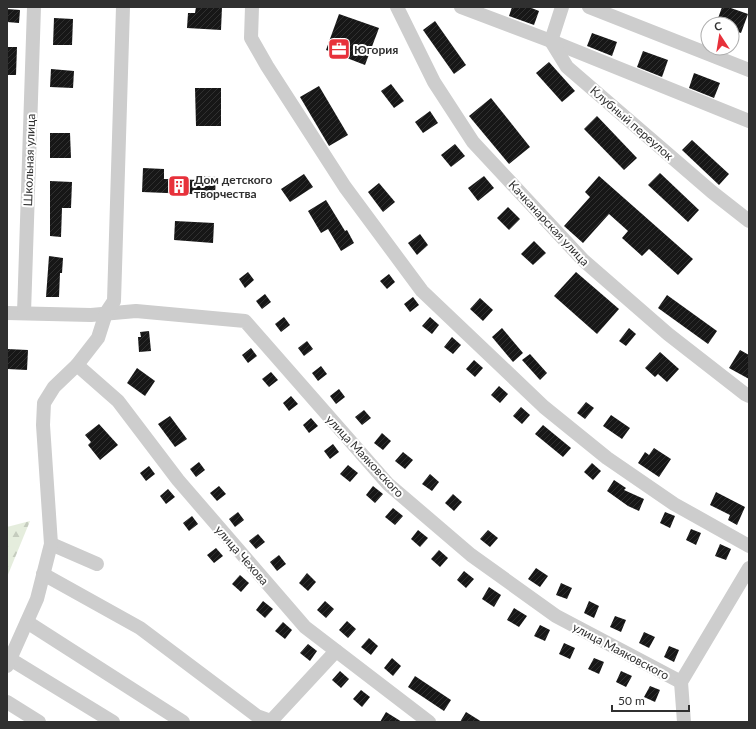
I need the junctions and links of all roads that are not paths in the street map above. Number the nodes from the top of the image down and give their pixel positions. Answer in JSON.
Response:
{"nodes":[{"id":1,"x":34,"y":7,"type":"edge"},
{"id":2,"x":123,"y":7,"type":"edge"},
{"id":3,"x":252,"y":7,"type":"edge"},
{"id":4,"x":397,"y":7,"type":"edge"},
{"id":5,"x":462,"y":7,"type":"edge"},
{"id":6,"x":562,"y":7,"type":"edge"},
{"id":7,"x":589,"y":7,"type":"edge"},
{"id":8,"x":551,"y":41,"type":"junction"},
{"id":9,"x":749,"y":70,"type":"edge"},
{"id":10,"x":749,"y":121,"type":"edge"},
{"id":11,"x":749,"y":221,"type":"edge"},
{"id":12,"x":7,"y":313,"type":"edge"},
{"id":13,"x":24,"y":313,"type":"junction"},
{"id":14,"x":106,"y":313,"type":"junction"},
{"id":15,"x":77,"y":365,"type":"junction"},
{"id":16,"x":749,"y":396,"type":"edge"},
{"id":17,"x":51,"y":544,"type":"junction"},
{"id":18,"x":749,"y":546,"type":"edge"},
{"id":19,"x":97,"y":564,"type":"dead end"},
{"id":20,"x":749,"y":568,"type":"edge"},
{"id":21,"x":43,"y":574,"type":"junction"},
{"id":22,"x":27,"y":622,"type":"junction"},
{"id":23,"x":336,"y":651,"type":"junction"},
{"id":24,"x":8,"y":662,"type":"edge"},
{"id":25,"x":681,"y":682,"type":"junction"},
{"id":26,"x":7,"y":702,"type":"edge"},
{"id":27,"x":39,"y":722,"type":"edge"},
{"id":28,"x":113,"y":722,"type":"edge"},
{"id":29,"x":183,"y":722,"type":"edge"},
{"id":30,"x":429,"y":722,"type":"edge"},
{"id":31,"x":684,"y":722,"type":"edge"}],
"edges":[{"from":1,"to":13,"type":"street","name":"Школьная улица"},
{"from":2,"to":14,"type":"street"},
{"from":3,"to":18,"type":"street"},
{"from":4,"to":16,"type":"street","name":"Качканарская улица"},
{"from":5,"to":8,"type":"street"},
{"from":6,"to":8,"type":"street"},
{"from":7,"to":9,"type":"street"},
{"from":8,"to":10,"type":"street"},
{"from":8,"to":11,"type":"street","name":"Клубный переулок"},
{"from":12,"to":13,"type":"street","name":"улица Маяковского"},
{"from":13,"to":14,"type":"street","name":"улица Маяковского"},
{"from":14,"to":15,"type":"street"},
{"from":14,"to":25,"type":"street","name":"улица Маяковского"},
{"from":15,"to":17,"type":"street"},
{"from":15,"to":23,"type":"street","name":"улица Чехова"},
{"from":17,"to":19,"type":"street"},
{"from":17,"to":21,"type":"street"},
{"from":20,"to":25,"type":"street"},
{"from":21,"to":22,"type":"street"},
{"from":21,"to":23,"type":"street"},
{"from":22,"to":24,"type":"street"},
{"from":22,"to":29,"type":"street"},
{"from":23,"to":30,"type":"street","name":"улица Чехова"},
{"from":24,"to":28,"type":"street"},
{"from":25,"to":31,"type":"street"},
{"from":26,"to":27,"type":"street"}]}
